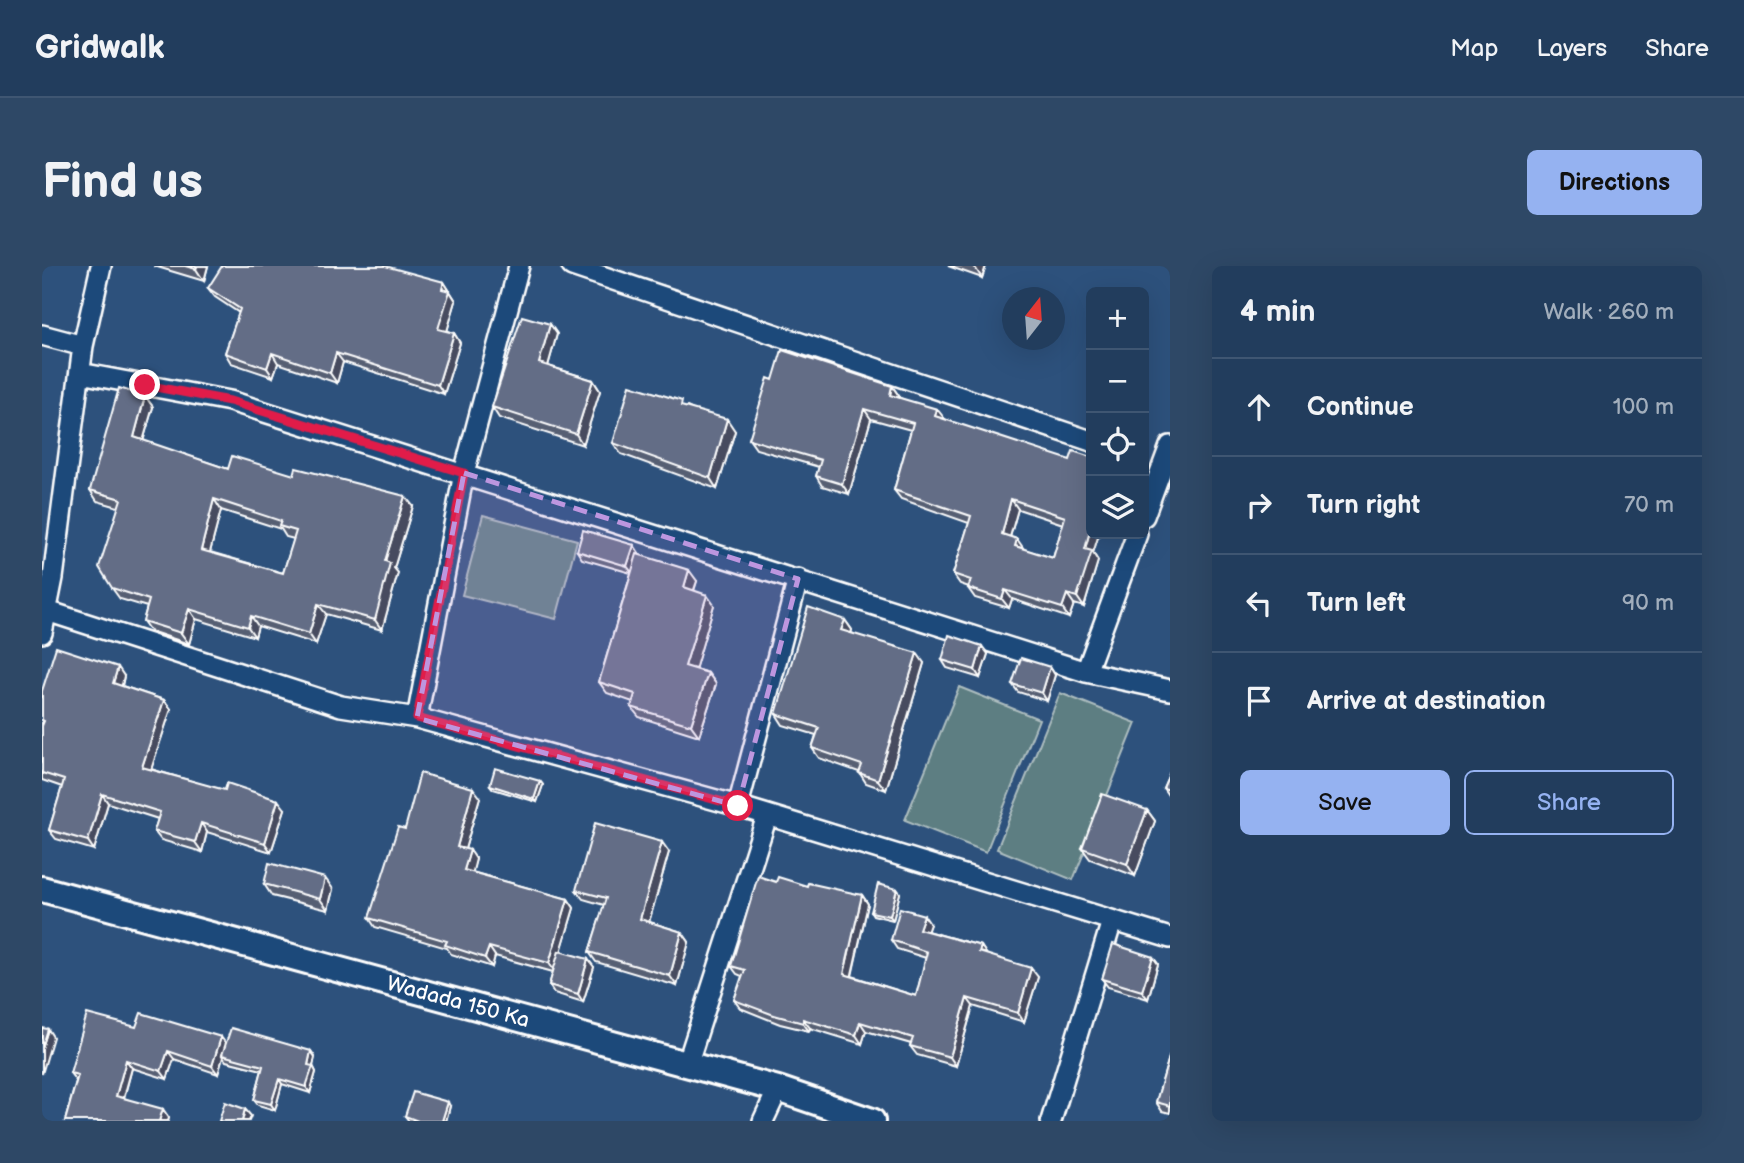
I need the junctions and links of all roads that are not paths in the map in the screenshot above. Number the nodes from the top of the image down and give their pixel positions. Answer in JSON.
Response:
{"nodes":[{"id":1,"x":101,"y":266,"type":"edge"},
{"id":2,"x":519,"y":266,"type":"edge"},
{"id":3,"x":572,"y":266,"type":"edge"},
{"id":4,"x":42,"y":335,"type":"edge"},
{"id":5,"x":83,"y":346,"type":"junction"},
{"id":6,"x":80,"y":373,"type":"junction"},
{"id":7,"x":1086,"y":439,"type":"edge"},
{"id":8,"x":1170,"y":446,"type":"edge"},
{"id":9,"x":1159,"y":465,"type":"edge"},
{"id":10,"x":464,"y":473,"type":"junction"},
{"id":11,"x":1149,"y":499,"type":"edge"},
{"id":12,"x":1135,"y":539,"type":"edge"},
{"id":13,"x":48,"y":576,"type":"edge"},
{"id":14,"x":798,"y":579,"type":"junction"},
{"id":15,"x":47,"y":611,"type":"junction"},
{"id":16,"x":42,"y":633,"type":"edge"},
{"id":17,"x":1086,"y":672,"type":"junction"},
{"id":18,"x":1170,"y":690,"type":"edge"},
{"id":19,"x":417,"y":718,"type":"junction"},
{"id":20,"x":738,"y":806,"type":"junction"},
{"id":21,"x":767,"y":816,"type":"junction"},
{"id":22,"x":42,"y":889,"type":"edge"},
{"id":23,"x":1112,"y":920,"type":"junction"},
{"id":24,"x":1170,"y":938,"type":"edge"},
{"id":25,"x":687,"y":1065,"type":"junction"},
{"id":26,"x":778,"y":1089,"type":"junction"},
{"id":27,"x":763,"y":1121,"type":"edge"},
{"id":28,"x":872,"y":1121,"type":"edge"},
{"id":29,"x":1051,"y":1121,"type":"edge"}],
"edges":[{"from":1,"to":5,"type":"street"},
{"from":2,"to":10,"type":"street"},
{"from":3,"to":7,"type":"street"},
{"from":4,"to":5,"type":"street"},
{"from":5,"to":6,"type":"street"},
{"from":6,"to":10,"type":"street"},
{"from":6,"to":13,"type":"street"},
{"from":8,"to":9,"type":"street"},
{"from":9,"to":11,"type":"street"},
{"from":10,"to":14,"type":"street"},
{"from":10,"to":19,"type":"street"},
{"from":12,"to":17,"type":"street"},
{"from":13,"to":15,"type":"street"},
{"from":14,"to":17,"type":"street"},
{"from":14,"to":20,"type":"street"},
{"from":15,"to":16,"type":"street"},
{"from":15,"to":19,"type":"street"},
{"from":17,"to":18,"type":"street"},
{"from":19,"to":20,"type":"street"},
{"from":20,"to":21,"type":"street"},
{"from":21,"to":23,"type":"street"},
{"from":21,"to":25,"type":"street"},
{"from":22,"to":25,"type":"street","name":"Wadada 150 Ka"},
{"from":23,"to":24,"type":"street"},
{"from":23,"to":29,"type":"street"},
{"from":25,"to":26,"type":"street","name":"Wadada 150 Ka"},
{"from":26,"to":27,"type":"street"},
{"from":26,"to":28,"type":"street","name":"Wadada 150 Ka"}]}
